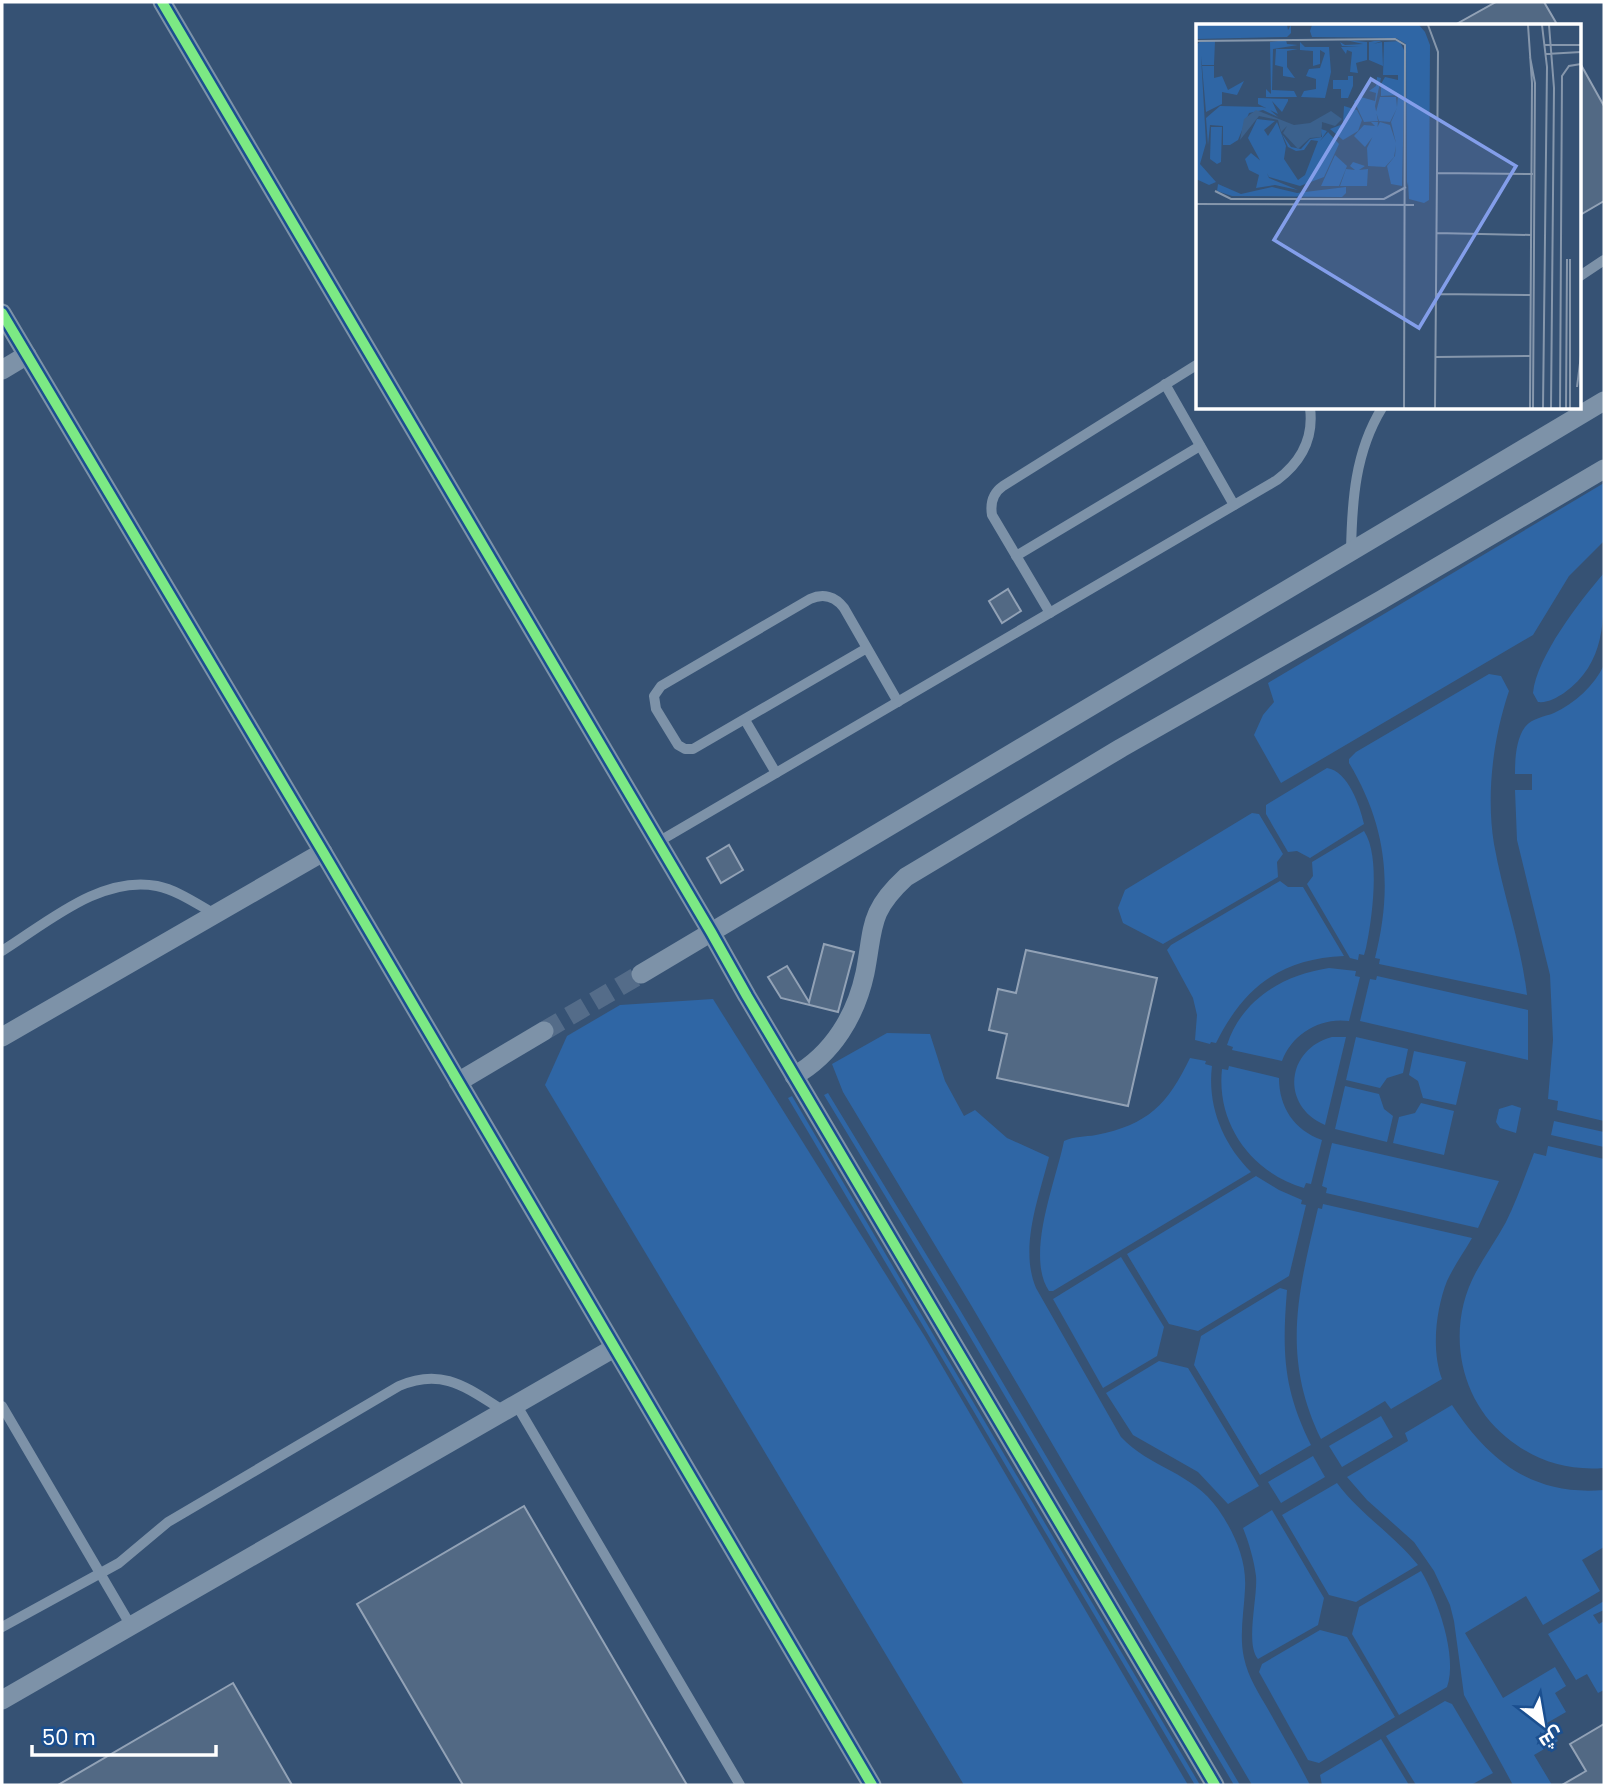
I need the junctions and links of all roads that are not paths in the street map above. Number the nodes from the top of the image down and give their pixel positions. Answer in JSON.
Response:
{"nodes":[{"id":1,"x":162,"y":2,"type":"edge"},
{"id":2,"x":1604,"y":260,"type":"edge"},
{"id":3,"x":1582,"y":275,"type":"edge"},
{"id":4,"x":2,"y":313,"type":"edge"},
{"id":5,"x":27,"y":355,"type":"junction"},
{"id":6,"x":1196,"y":365,"type":"edge"},
{"id":7,"x":2,"y":370,"type":"edge"},
{"id":8,"x":1166,"y":384,"type":"junction"},
{"id":9,"x":1310,"y":410,"type":"edge"},
{"id":10,"x":1381,"y":410,"type":"edge"},
{"id":11,"x":1579,"y":410,"type":"edge"},
{"id":12,"x":1200,"y":446,"type":"junction"},
{"id":13,"x":1604,"y":469,"type":"edge"},
{"id":14,"x":1234,"y":505,"type":"junction"},
{"id":15,"x":1351,"y":551,"type":"junction"},
{"id":16,"x":1016,"y":556,"type":"junction"},
{"id":17,"x":1050,"y":613,"type":"junction"},
{"id":18,"x":867,"y":648,"type":"junction"},
{"id":19,"x":898,"y":702,"type":"junction"},
{"id":20,"x":745,"y":719,"type":"junction"},
{"id":21,"x":776,"y":773,"type":"junction"},
{"id":22,"x":658,"y":842,"type":"junction"},
{"id":23,"x":323,"y":852,"type":"junction"},
{"id":24,"x":215,"y":914,"type":"junction"},
{"id":25,"x":711,"y":932,"type":"junction"},
{"id":26,"x":2,"y":951,"type":"edge"},
{"id":27,"x":641,"y":974,"type":"tunnel mouth"},
{"id":28,"x":544,"y":1031,"type":"tunnel mouth"},
{"id":29,"x":2,"y":1037,"type":"edge"},
{"id":30,"x":794,"y":1076,"type":"junction"},
{"id":31,"x":458,"y":1082,"type":"junction"},
{"id":32,"x":614,"y":1348,"type":"junction"},
{"id":33,"x":2,"y":1406,"type":"edge"},
{"id":34,"x":510,"y":1407,"type":"junction"},
{"id":35,"x":100,"y":1573,"type":"junction"},
{"id":36,"x":131,"y":1626,"type":"junction"},
{"id":37,"x":2,"y":1627,"type":"edge"},
{"id":38,"x":2,"y":1700,"type":"edge"},
{"id":39,"x":740,"y":1785,"type":"edge"},
{"id":40,"x":872,"y":1785,"type":"edge"},
{"id":41,"x":1215,"y":1785,"type":"edge"}],
"edges":[{"from":1,"to":22,"type":"street"},
{"from":2,"to":3,"type":"lane"},
{"from":4,"to":5,"type":"street"},
{"from":5,"to":7,"type":"street"},
{"from":5,"to":23,"type":"street"},
{"from":6,"to":8,"type":"lane"},
{"from":8,"to":12,"type":"lane"},
{"from":8,"to":16,"type":"lane"},
{"from":9,"to":14,"type":"lane"},
{"from":10,"to":15,"type":"lane"},
{"from":11,"to":15,"type":"street"},
{"from":12,"to":14,"type":"lane"},
{"from":12,"to":16,"type":"lane"},
{"from":13,"to":30,"type":"street"},
{"from":14,"to":17,"type":"lane"},
{"from":15,"to":25,"type":"street"},
{"from":16,"to":17,"type":"lane"},
{"from":17,"to":19,"type":"lane"},
{"from":18,"to":19,"type":"lane"},
{"from":18,"to":20,"type":"lane"},
{"from":18,"to":20,"type":"lane"},
{"from":19,"to":21,"type":"lane"},
{"from":20,"to":21,"type":"lane"},
{"from":21,"to":22,"type":"lane"},
{"from":22,"to":25,"type":"street"},
{"from":23,"to":24,"type":"street"},
{"from":23,"to":31,"type":"street"},
{"from":24,"to":26,"type":"lane"},
{"from":24,"to":29,"type":"street"},
{"from":25,"to":27,"type":"street"},
{"from":25,"to":30,"type":"street"},
{"from":28,"to":31,"type":"street"},
{"from":30,"to":41,"type":"street"},
{"from":31,"to":32,"type":"street"},
{"from":32,"to":34,"type":"street"},
{"from":32,"to":40,"type":"street"},
{"from":33,"to":35,"type":"lane"},
{"from":34,"to":35,"type":"lane"},
{"from":34,"to":36,"type":"street"},
{"from":34,"to":39,"type":"lane"},
{"from":35,"to":36,"type":"lane"},
{"from":35,"to":37,"type":"lane"},
{"from":36,"to":38,"type":"street"}]}
